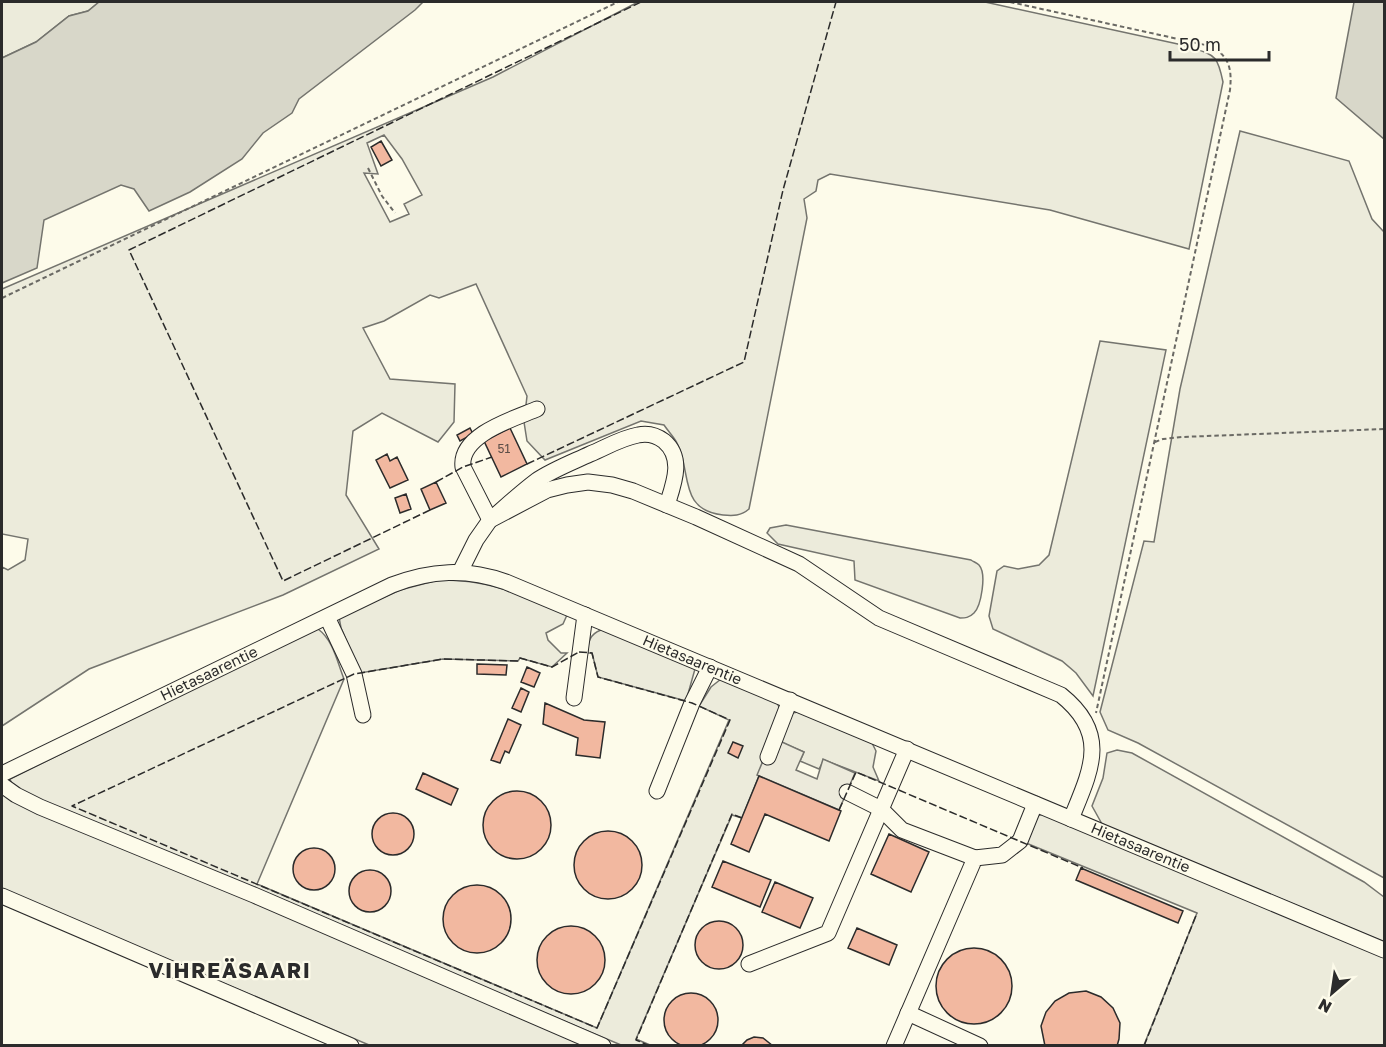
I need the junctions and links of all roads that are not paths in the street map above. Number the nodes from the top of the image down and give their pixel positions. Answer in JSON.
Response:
{"nodes":[{"id":1,"x":537,"y":409,"type":"dead end"},
{"id":2,"x":668,"y":505,"type":"junction"},
{"id":3,"x":490,"y":520,"type":"junction"},
{"id":4,"x":460,"y":572,"type":"junction"},
{"id":5,"x":585,"y":615,"type":"junction"},
{"id":6,"x":327,"y":617,"type":"junction"},
{"id":7,"x":710,"y":667,"type":"junction"},
{"id":8,"x":574,"y":698,"type":"dead end"},
{"id":9,"x":790,"y":700,"type":"junction"},
{"id":10,"x":363,"y":715,"type":"dead end"},
{"id":11,"x":906,"y":749,"type":"junction"},
{"id":12,"x":768,"y":757,"type":"dead end"},
{"id":13,"x":2,"y":774,"type":"edge"},
{"id":14,"x":2,"y":785,"type":"edge"},
{"id":15,"x":657,"y":791,"type":"dead end"},
{"id":16,"x":847,"y":792,"type":"dead end"},
{"id":17,"x":1035,"y":804,"type":"junction"},
{"id":18,"x":880,"y":808,"type":"junction"},
{"id":19,"x":1071,"y":819,"type":"junction"},
{"id":20,"x":975,"y":858,"type":"junction"},
{"id":21,"x":2,"y":896,"type":"edge"},
{"id":22,"x":1384,"y":950,"type":"edge"},
{"id":23,"x":749,"y":964,"type":"dead end"},
{"id":24,"x":908,"y":1013,"type":"junction"},
{"id":25,"x":351,"y":1046,"type":"edge"},
{"id":26,"x":603,"y":1046,"type":"edge"},
{"id":27,"x":894,"y":1046,"type":"edge"},
{"id":28,"x":980,"y":1046,"type":"edge"}],
"edges":[{"from":1,"to":3,"type":"street"},
{"from":2,"to":3,"type":"street"},
{"from":2,"to":3,"type":"street"},
{"from":2,"to":19,"type":"street"},
{"from":3,"to":4,"type":"street"},
{"from":4,"to":5,"type":"street","name":"Hietasaarentie"},
{"from":4,"to":6,"type":"street","name":"Hietasaarentie"},
{"from":5,"to":7,"type":"street","name":"Hietasaarentie"},
{"from":5,"to":8,"type":"street"},
{"from":6,"to":10,"type":"street"},
{"from":6,"to":13,"type":"street","name":"Hietasaarentie"},
{"from":7,"to":9,"type":"street","name":"Hietasaarentie"},
{"from":7,"to":15,"type":"street"},
{"from":9,"to":11,"type":"street","name":"Hietasaarentie"},
{"from":9,"to":12,"type":"street"},
{"from":11,"to":17,"type":"street","name":"Hietasaarentie"},
{"from":11,"to":18,"type":"street"},
{"from":14,"to":26,"type":"street"},
{"from":16,"to":18,"type":"street"},
{"from":17,"to":19,"type":"street","name":"Hietasaarentie"},
{"from":17,"to":20,"type":"street"},
{"from":18,"to":20,"type":"street"},
{"from":18,"to":23,"type":"street"},
{"from":19,"to":22,"type":"street","name":"Hietasaarentie"},
{"from":20,"to":24,"type":"street"},
{"from":21,"to":25,"type":"street"},
{"from":24,"to":27,"type":"street"},
{"from":24,"to":28,"type":"street"}]}
